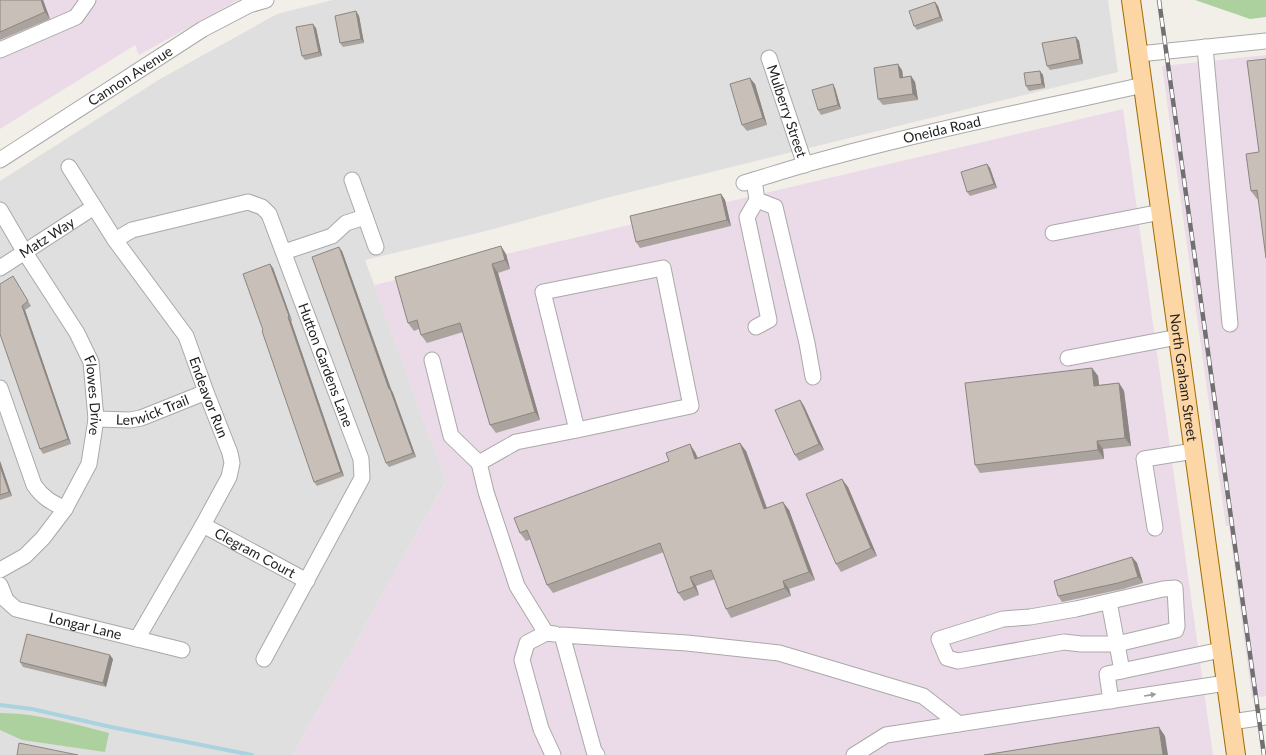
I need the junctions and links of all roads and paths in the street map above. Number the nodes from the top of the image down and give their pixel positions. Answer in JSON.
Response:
{"nodes":[{"id":1,"x":88,"y":0,"type":"edge"},
{"id":2,"x":266,"y":0,"type":"edge"},
{"id":3,"x":1131,"y":0,"type":"edge"},
{"id":4,"x":1266,"y":40,"type":"edge"},
{"id":5,"x":1205,"y":47,"type":"junction"},
{"id":6,"x":0,"y":50,"type":"edge"},
{"id":7,"x":1139,"y":54,"type":"junction"},
{"id":8,"x":769,"y":58,"type":"dead end"},
{"id":9,"x":1143,"y":86,"type":"junction"},
{"id":10,"x":0,"y":160,"type":"edge"},
{"id":11,"x":805,"y":165,"type":"junction"},
{"id":12,"x":69,"y":166,"type":"dead end"},
{"id":13,"x":352,"y":180,"type":"dead end"},
{"id":14,"x":757,"y":200,"type":"junction"},
{"id":15,"x":94,"y":207,"type":"junction"},
{"id":16,"x":0,"y":210,"type":"edge"},
{"id":17,"x":1161,"y":212,"type":"junction"},
{"id":18,"x":365,"y":217,"type":"junction"},
{"id":19,"x":1053,"y":233,"type":"dead end"},
{"id":20,"x":115,"y":240,"type":"junction"},
{"id":21,"x":376,"y":247,"type":"dead end"},
{"id":22,"x":24,"y":251,"type":"junction"},
{"id":23,"x":284,"y":252,"type":"junction"},
{"id":24,"x":0,"y":268,"type":"edge"},
{"id":25,"x":1230,"y":324,"type":"dead end"},
{"id":26,"x":756,"y":327,"type":"dead end"},
{"id":27,"x":1178,"y":337,"type":"junction"},
{"id":28,"x":1068,"y":358,"type":"dead end"},
{"id":29,"x":432,"y":360,"type":"dead end"},
{"id":30,"x":813,"y":377,"type":"dead end"},
{"id":31,"x":0,"y":388,"type":"edge"},
{"id":32,"x":206,"y":392,"type":"junction"},
{"id":33,"x":96,"y":419,"type":"junction"},
{"id":34,"x":577,"y":430,"type":"junction"},
{"id":35,"x":1194,"y":451,"type":"junction"},
{"id":36,"x":479,"y":463,"type":"junction"},
{"id":37,"x":65,"y":509,"type":"junction"},
{"id":38,"x":203,"y":525,"type":"junction"},
{"id":39,"x":1155,"y":528,"type":"dead end"},
{"id":40,"x":0,"y":570,"type":"edge"},
{"id":41,"x":307,"y":581,"type":"junction"},
{"id":42,"x":0,"y":585,"type":"edge"},
{"id":43,"x":1109,"y":602,"type":"junction"},
{"id":44,"x":546,"y":633,"type":"junction"},
{"id":45,"x":562,"y":635,"type":"junction"},
{"id":46,"x":137,"y":640,"type":"junction"},
{"id":47,"x":1117,"y":644,"type":"junction"},
{"id":48,"x":182,"y":650,"type":"dead end"},
{"id":49,"x":1221,"y":650,"type":"junction"},
{"id":50,"x":264,"y":659,"type":"dead end"},
{"id":51,"x":1122,"y":670,"type":"junction"},
{"id":52,"x":1226,"y":684,"type":"junction"},
{"id":53,"x":1111,"y":701,"type":"junction"},
{"id":54,"x":1266,"y":717,"type":"edge"},
{"id":55,"x":1231,"y":722,"type":"junction"},
{"id":56,"x":959,"y":724,"type":"junction"},
{"id":57,"x":553,"y":755,"type":"edge"},
{"id":58,"x":597,"y":755,"type":"edge"},
{"id":59,"x":854,"y":755,"type":"edge"},
{"id":60,"x":1236,"y":755,"type":"edge"}],
"edges":[{"from":1,"to":6,"type":"street"},
{"from":2,"to":10,"type":"street","name":"Cannon Avenue"},
{"from":3,"to":7,"type":"main road","name":"North Graham Street"},
{"from":4,"to":5,"type":"street"},
{"from":5,"to":7,"type":"street"},
{"from":5,"to":25,"type":"street"},
{"from":7,"to":9,"type":"main road","name":"North Graham Street"},
{"from":8,"to":11,"type":"street","name":"Mulberry Street"},
{"from":9,"to":11,"type":"street","name":"Oneida Road"},
{"from":9,"to":17,"type":"main road","name":"North Graham Street"},
{"from":11,"to":14,"type":"street","name":"Oneida Road"},
{"from":12,"to":15,"type":"street","name":"Endeavor Run"},
{"from":13,"to":18,"type":"street"},
{"from":14,"to":26,"type":"street"},
{"from":14,"to":30,"type":"street"},
{"from":15,"to":20,"type":"street","name":"Endeavor Run"},
{"from":15,"to":22,"type":"street","name":"Matz Way"},
{"from":16,"to":22,"type":"street","name":"Flowes Drive"},
{"from":17,"to":19,"type":"street"},
{"from":17,"to":27,"type":"main road","name":"North Graham Street"},
{"from":18,"to":21,"type":"street"},
{"from":18,"to":23,"type":"street"},
{"from":20,"to":23,"type":"street","name":"Hutton Gardens Lane"},
{"from":20,"to":32,"type":"street","name":"Endeavor Run"},
{"from":22,"to":24,"type":"street","name":"Matz Way"},
{"from":22,"to":33,"type":"street","name":"Flowes Drive"},
{"from":23,"to":41,"type":"street","name":"Hutton Gardens Lane"},
{"from":27,"to":28,"type":"street"},
{"from":27,"to":35,"type":"main road","name":"North Graham Street"},
{"from":29,"to":36,"type":"street"},
{"from":31,"to":37,"type":"street"},
{"from":32,"to":33,"type":"street","name":"Lerwick Trail"},
{"from":32,"to":38,"type":"street","name":"Endeavor Run"},
{"from":33,"to":37,"type":"street","name":"Flowes Drive"},
{"from":34,"to":34,"type":"street"},
{"from":34,"to":36,"type":"street"},
{"from":35,"to":39,"type":"street"},
{"from":35,"to":49,"type":"main road","name":"North Graham Street"},
{"from":36,"to":44,"type":"street"},
{"from":37,"to":40,"type":"street","name":"Flowes Drive"},
{"from":38,"to":41,"type":"street","name":"Clegram Court"},
{"from":38,"to":46,"type":"street","name":"Endeavor Run"},
{"from":41,"to":50,"type":"street","name":"Hutton Gardens Lane"},
{"from":42,"to":46,"type":"street","name":"Longar Lane"},
{"from":43,"to":47,"type":"street"},
{"from":43,"to":47,"type":"street"},
{"from":43,"to":47,"type":"street"},
{"from":44,"to":45,"type":"street"},
{"from":44,"to":57,"type":"street"},
{"from":45,"to":56,"type":"street"},
{"from":45,"to":58,"type":"street"},
{"from":46,"to":48,"type":"street","name":"Longar Lane"},
{"from":47,"to":51,"type":"street"},
{"from":49,"to":51,"type":"street"},
{"from":49,"to":52,"type":"main road","name":"North Graham Street"},
{"from":51,"to":53,"type":"street"},
{"from":53,"to":52,"type":"street","one_way":true},
{"from":52,"to":55,"type":"main road","name":"North Graham Street"},
{"from":53,"to":56,"type":"street"},
{"from":54,"to":55,"type":"street"},
{"from":55,"to":60,"type":"main road","name":"North Graham Street"},
{"from":56,"to":59,"type":"street"}]}
